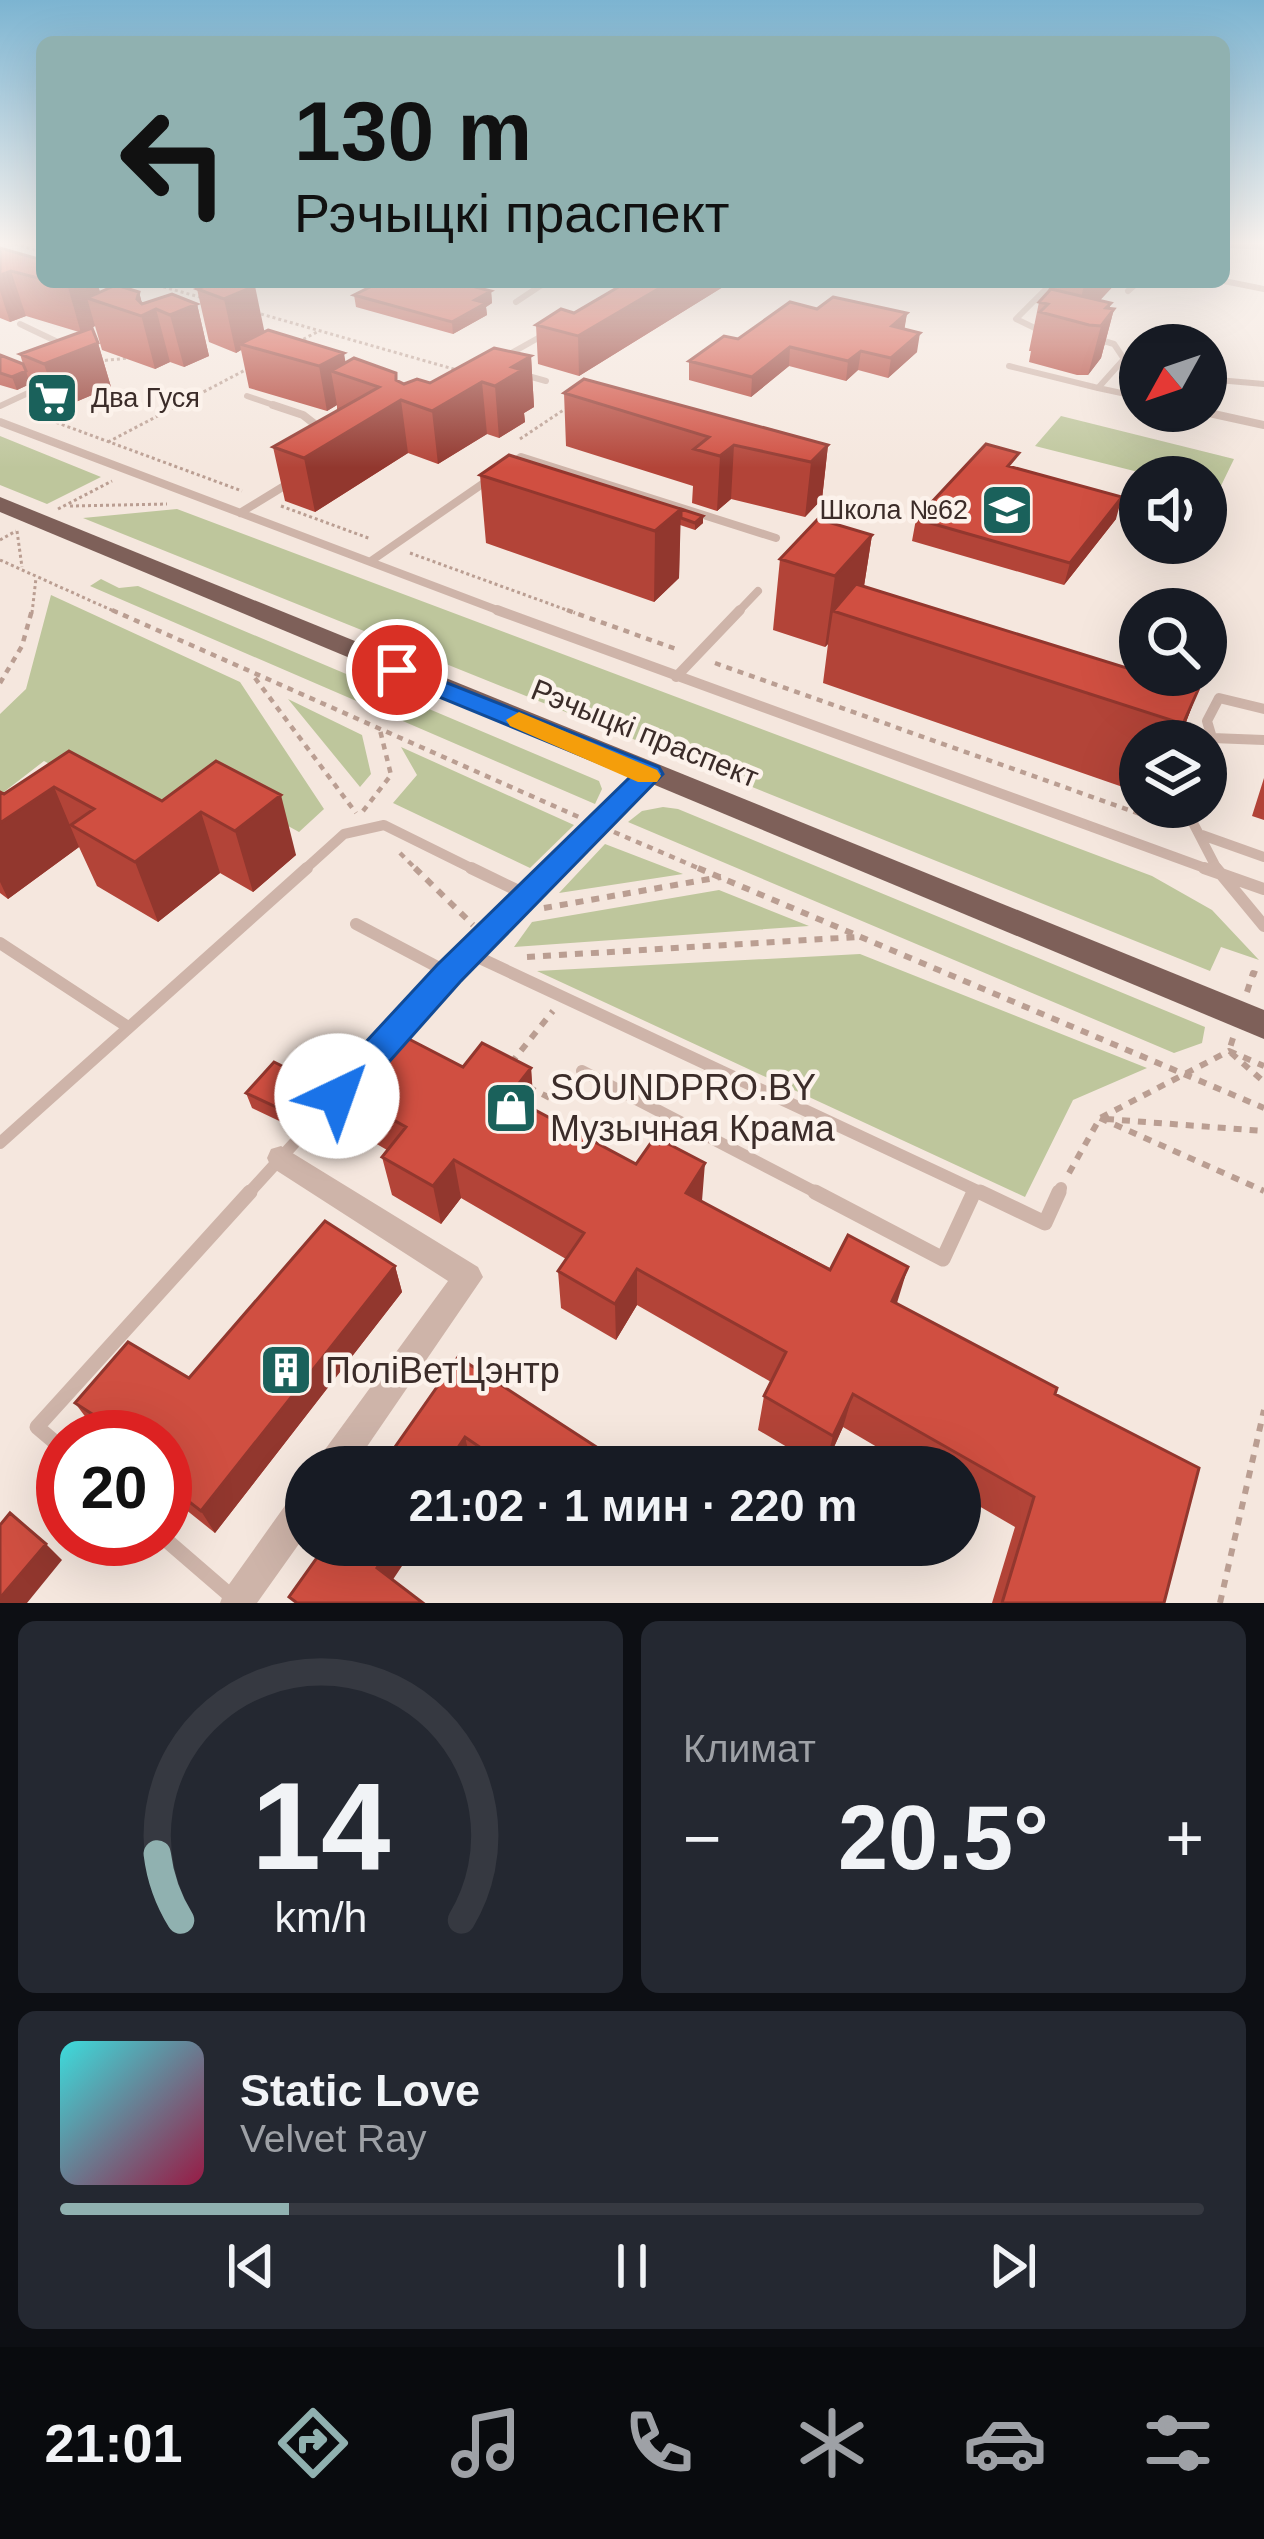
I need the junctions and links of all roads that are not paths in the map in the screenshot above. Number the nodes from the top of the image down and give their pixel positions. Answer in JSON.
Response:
{"nodes":[{"id":1,"x":1016,"y":319,"type":"edge"},
{"id":2,"x":20,"y":325,"type":"dead end"},
{"id":3,"x":567,"y":331,"type":"edge"},
{"id":4,"x":1046,"y":332,"type":"edge"},
{"id":5,"x":1082,"y":338,"type":"edge"},
{"id":6,"x":1119,"y":352,"type":"edge"},
{"id":7,"x":99,"y":361,"type":"edge"},
{"id":8,"x":1119,"y":365,"type":"edge"},
{"id":9,"x":1009,"y":366,"type":"dead end"},
{"id":10,"x":545,"y":381,"type":"dead end"},
{"id":11,"x":1227,"y":381,"type":"edge"},
{"id":12,"x":1264,"y":384,"type":"edge"},
{"id":13,"x":43,"y":386,"type":"edge"},
{"id":14,"x":1098,"y":388,"type":"junction"},
{"id":15,"x":1119,"y":393,"type":"edge"},
{"id":16,"x":248,"y":396,"type":"dead end"},
{"id":17,"x":3,"y":405,"type":"edge"},
{"id":18,"x":333,"y":416,"type":"edge"},
{"id":19,"x":1227,"y":417,"type":"edge"},
{"id":20,"x":0,"y":422,"type":"edge"},
{"id":21,"x":1264,"y":425,"type":"edge"},
{"id":22,"x":315,"y":427,"type":"junction"},
{"id":23,"x":337,"y":434,"type":"edge"},
{"id":24,"x":301,"y":476,"type":"edge"},
{"id":25,"x":0,"y":504,"type":"edge"},
{"id":26,"x":240,"y":513,"type":"junction"},
{"id":27,"x":776,"y":538,"type":"dead end"},
{"id":28,"x":371,"y":561,"type":"junction"},
{"id":29,"x":758,"y":590,"type":"dead end"},
{"id":30,"x":676,"y":677,"type":"junction"},
{"id":31,"x":1264,"y":709,"type":"edge"},
{"id":32,"x":1208,"y":720,"type":"edge"},
{"id":33,"x":1227,"y":739,"type":"edge"},
{"id":34,"x":1264,"y":740,"type":"edge"},
{"id":35,"x":650,"y":774,"type":"junction"},
{"id":36,"x":1197,"y":828,"type":"edge"},
{"id":37,"x":1202,"y":836,"type":"junction"},
{"id":38,"x":1264,"y":857,"type":"edge"},
{"id":39,"x":1219,"y":873,"type":"junction"},
{"id":40,"x":1264,"y":890,"type":"edge"},
{"id":41,"x":527,"y":895,"type":"junction"},
{"id":42,"x":356,"y":923,"type":"dead end"},
{"id":43,"x":1264,"y":926,"type":"edge"},
{"id":44,"x":0,"y":943,"type":"edge"},
{"id":45,"x":469,"y":953,"type":"junction"},
{"id":46,"x":448,"y":974,"type":"junction"},
{"id":47,"x":1264,"y":1025,"type":"edge"},
{"id":48,"x":128,"y":1028,"type":"junction"},
{"id":49,"x":582,"y":1071,"type":"dead end"},
{"id":50,"x":0,"y":1143,"type":"edge"},
{"id":51,"x":281,"y":1158,"type":"junction"},
{"id":52,"x":1060,"y":1188,"type":"road end"},
{"id":53,"x":975,"y":1191,"type":"junction"},
{"id":54,"x":52,"y":1410,"type":"edge"},
{"id":55,"x":348,"y":1446,"type":"edge"},
{"id":56,"x":285,"y":1535,"type":"edge"},
{"id":57,"x":192,"y":1562,"type":"edge"},
{"id":58,"x":238,"y":1602,"type":"edge"}],
"edges":[{"from":1,"to":4,"type":"lane"},
{"from":2,"to":7,"type":"lane"},
{"from":3,"to":10,"type":"lane"},
{"from":5,"to":6,"type":"lane"},
{"from":8,"to":14,"type":"lane"},
{"from":9,"to":14,"type":"lane"},
{"from":11,"to":12,"type":"lane"},
{"from":13,"to":17,"type":"lane"},
{"from":14,"to":15,"type":"lane"},
{"from":16,"to":22,"type":"lane"},
{"from":18,"to":22,"type":"lane"},
{"from":19,"to":21,"type":"lane"},
{"from":20,"to":26,"type":"lane"},
{"from":22,"to":23,"type":"lane"},
{"from":24,"to":26,"type":"lane"},
{"from":25,"to":35,"type":"main road","name":"Рэчыцкі праспект"},
{"from":26,"to":28,"type":"lane"},
{"from":27,"to":28,"type":"lane"},
{"from":28,"to":30,"type":"lane"},
{"from":29,"to":30,"type":"lane"},
{"from":30,"to":39,"type":"lane"},
{"from":31,"to":32,"type":"lane"},
{"from":33,"to":34,"type":"lane"},
{"from":35,"to":41,"type":"lane"},
{"from":35,"to":47,"type":"main road","name":"Рэчыцкі праспект"},
{"from":36,"to":37,"type":"lane"},
{"from":37,"to":38,"type":"lane"},
{"from":37,"to":39,"type":"lane"},
{"from":39,"to":40,"type":"lane"},
{"from":39,"to":43,"type":"lane"},
{"from":41,"to":45,"type":"lane"},
{"from":41,"to":48,"type":"lane"},
{"from":42,"to":46,"type":"lane"},
{"from":44,"to":48,"type":"lane"},
{"from":45,"to":46,"type":"lane"},
{"from":45,"to":53,"type":"lane"},
{"from":46,"to":51,"type":"lane"},
{"from":48,"to":50,"type":"lane"},
{"from":49,"to":53,"type":"lane"},
{"from":51,"to":54,"type":"lane"},
{"from":51,"to":55,"type":"street"},
{"from":52,"to":53,"type":"lane"},
{"from":56,"to":58,"type":"street"},
{"from":57,"to":58,"type":"lane"}]}
